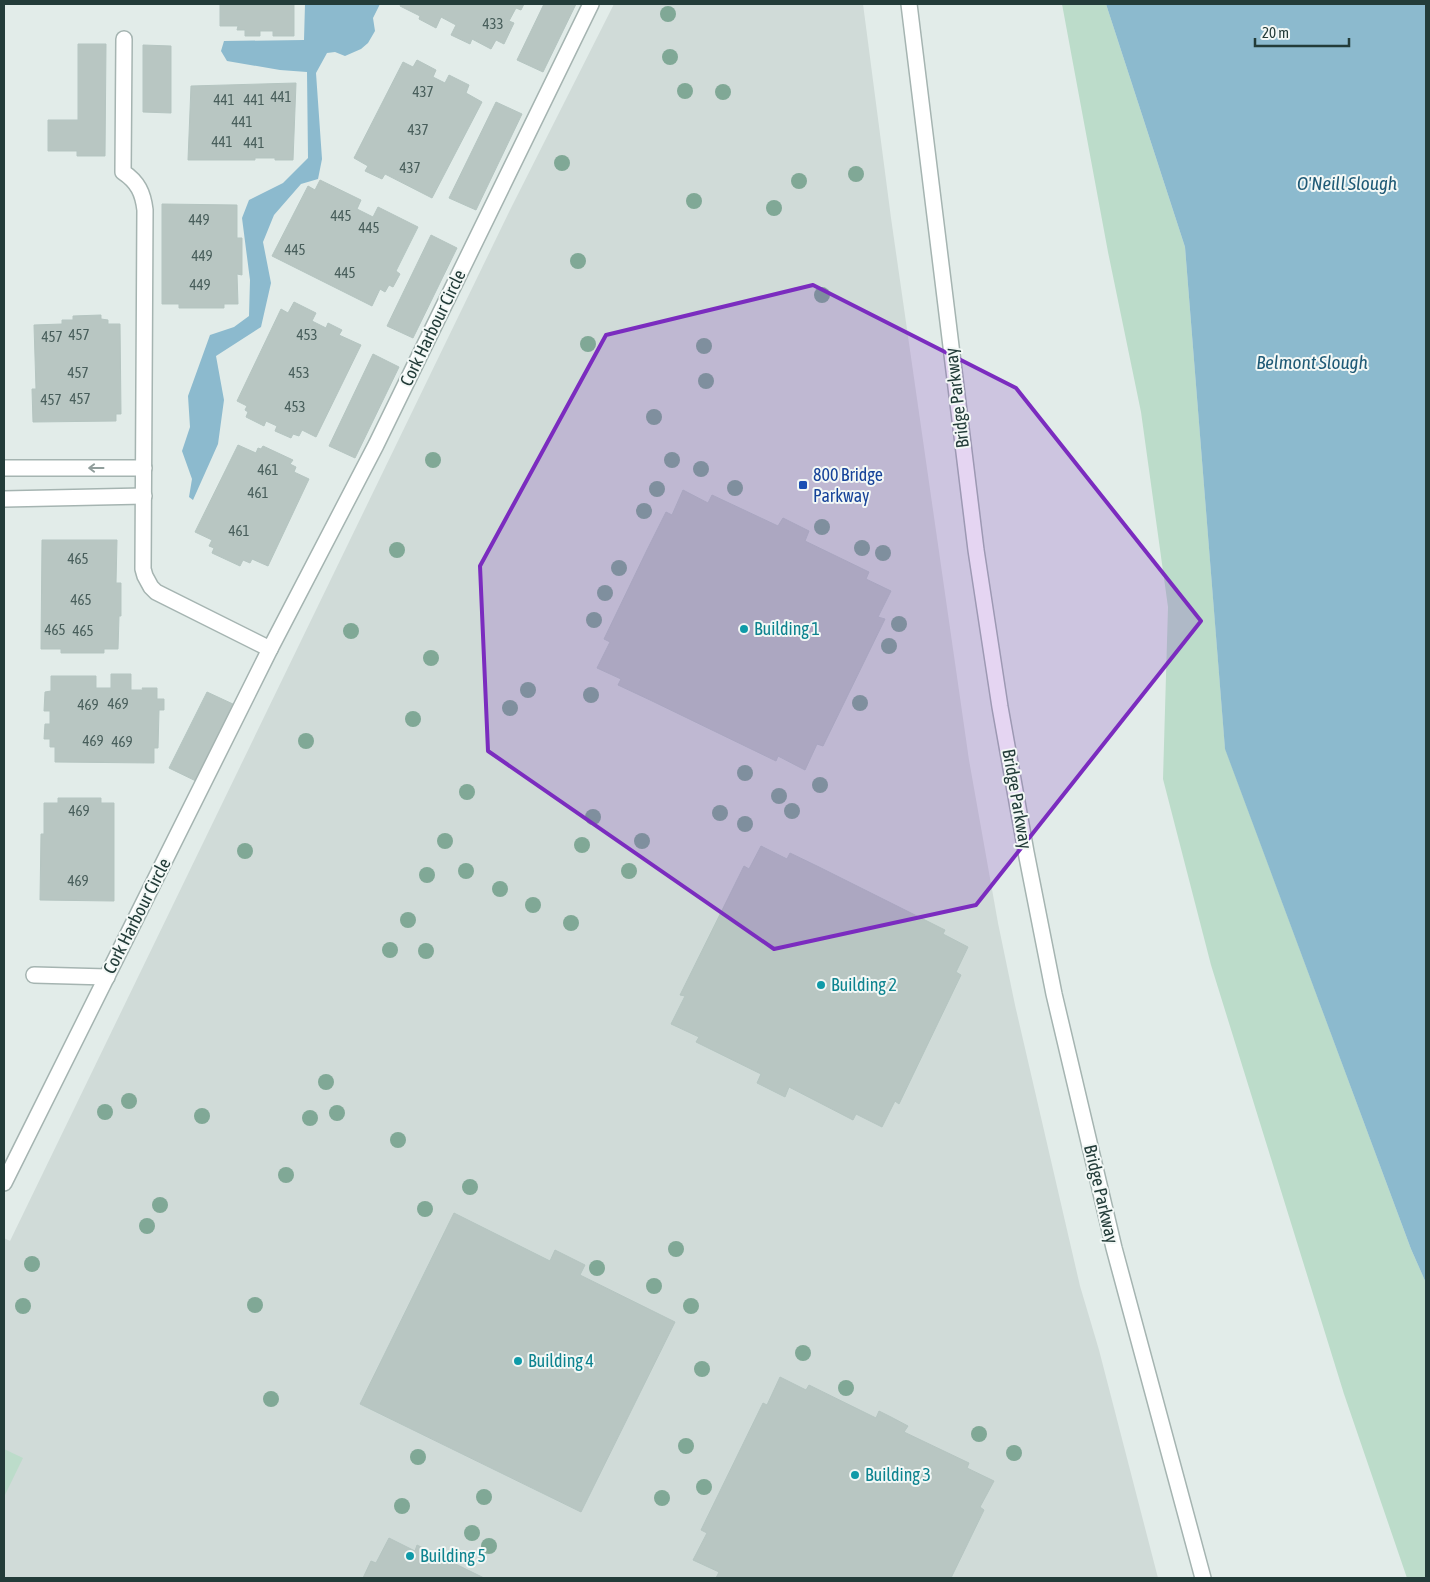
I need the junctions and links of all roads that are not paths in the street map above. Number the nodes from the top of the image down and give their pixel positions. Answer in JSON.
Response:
{"nodes":[{"id":1,"x":591,"y":4,"type":"edge"},
{"id":2,"x":909,"y":4,"type":"edge"},
{"id":3,"x":124,"y":39,"type":"dead end"},
{"id":4,"x":4,"y":468,"type":"edge"},
{"id":5,"x":144,"y":468,"type":"junction"},
{"id":6,"x":144,"y":496,"type":"junction"},
{"id":7,"x":4,"y":499,"type":"edge"},
{"id":8,"x":270,"y":649,"type":"junction"},
{"id":9,"x":34,"y":975,"type":"dead end"},
{"id":10,"x":107,"y":977,"type":"junction"},
{"id":11,"x":4,"y":1183,"type":"edge"},
{"id":12,"x":1203,"y":1578,"type":"edge"}],
"edges":[{"from":1,"to":8,"type":"street","name":"Cork Harbour Circle"},
{"from":2,"to":12,"type":"street","name":"Bridge Parkway"},
{"from":3,"to":5,"type":"street"},
{"from":5,"to":4,"type":"street","one_way":true},
{"from":5,"to":6,"type":"street"},
{"from":6,"to":7,"type":"street"},
{"from":6,"to":8,"type":"street"},
{"from":8,"to":10,"type":"street","name":"Cork Harbour Circle"},
{"from":9,"to":10,"type":"street"},
{"from":10,"to":11,"type":"street","name":"Cork Harbour Circle"}]}
